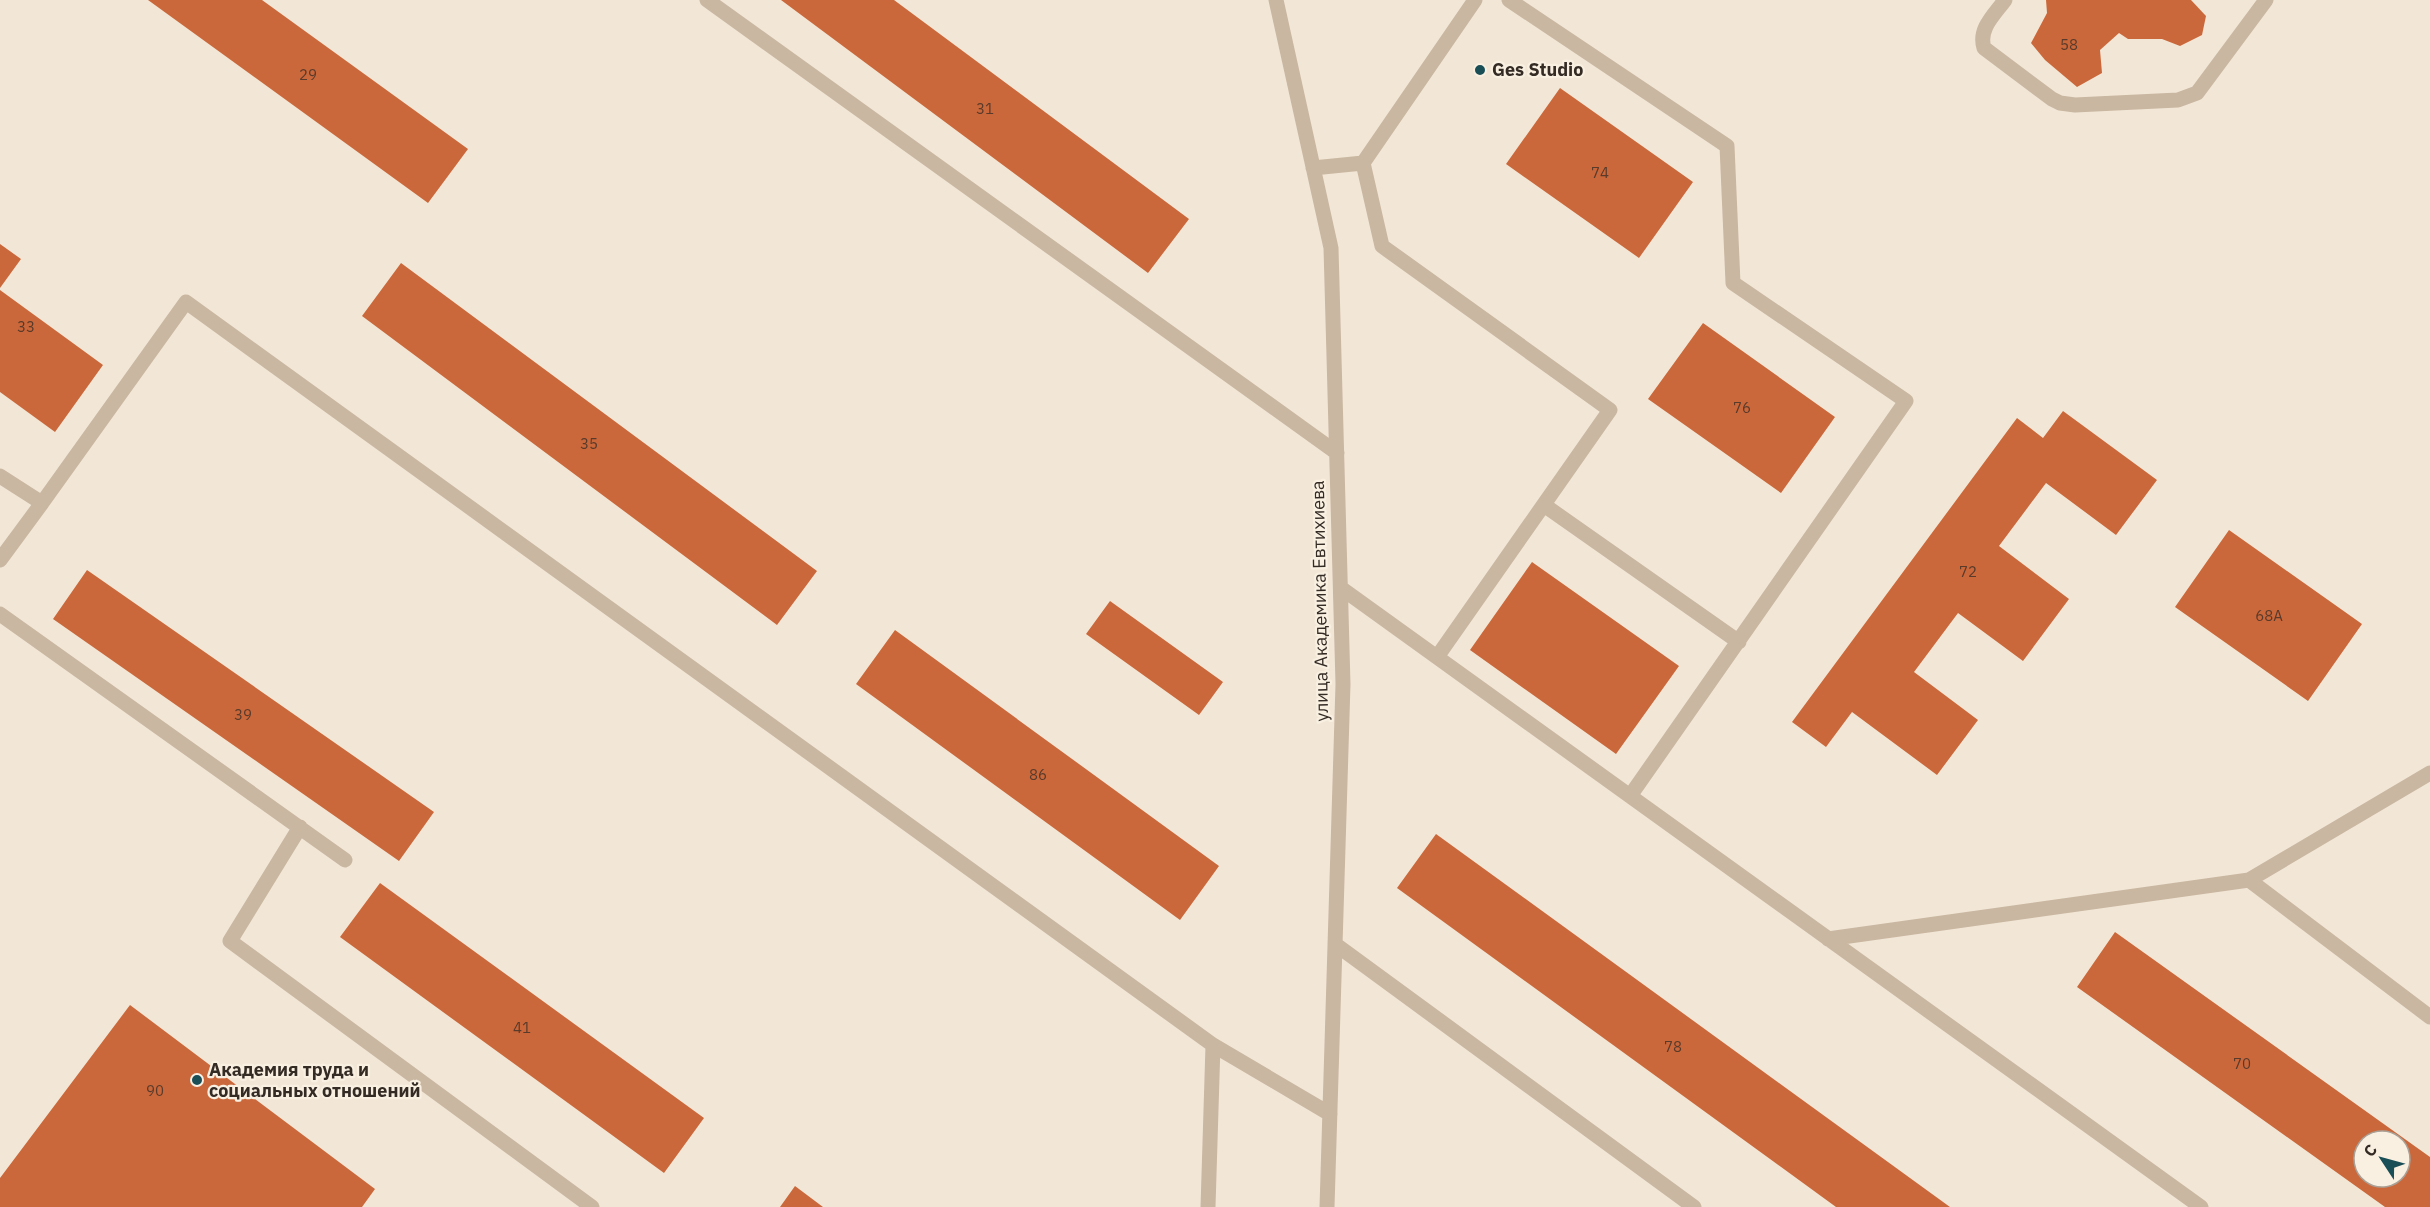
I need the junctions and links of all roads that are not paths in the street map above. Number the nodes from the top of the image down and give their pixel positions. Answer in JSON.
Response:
{"nodes":[{"id":1,"x":707,"y":0,"type":"edge"},
{"id":2,"x":1276,"y":0,"type":"edge"},
{"id":3,"x":1475,"y":0,"type":"edge"},
{"id":4,"x":1509,"y":0,"type":"edge"},
{"id":5,"x":2005,"y":0,"type":"edge"},
{"id":6,"x":2266,"y":0,"type":"edge"},
{"id":7,"x":1363,"y":163,"type":"junction"},
{"id":8,"x":1313,"y":168,"type":"junction"},
{"id":9,"x":1337,"y":453,"type":"junction"},
{"id":10,"x":0,"y":476,"type":"edge"},
{"id":11,"x":42,"y":504,"type":"junction"},
{"id":12,"x":1544,"y":505,"type":"junction"},
{"id":13,"x":0,"y":560,"type":"edge"},
{"id":14,"x":1341,"y":588,"type":"junction"},
{"id":15,"x":0,"y":614,"type":"edge"},
{"id":16,"x":1738,"y":642,"type":"junction"},
{"id":17,"x":1437,"y":657,"type":"junction"},
{"id":18,"x":2430,"y":773,"type":"edge"},
{"id":19,"x":1630,"y":796,"type":"junction"},
{"id":20,"x":300,"y":827,"type":"junction"},
{"id":21,"x":345,"y":860,"type":"dead end"},
{"id":22,"x":2249,"y":880,"type":"junction"},
{"id":23,"x":1828,"y":939,"type":"junction"},
{"id":24,"x":1335,"y":944,"type":"junction"},
{"id":25,"x":2430,"y":1017,"type":"edge"},
{"id":26,"x":1213,"y":1046,"type":"junction"},
{"id":27,"x":1330,"y":1114,"type":"junction"},
{"id":28,"x":592,"y":1207,"type":"edge"},
{"id":29,"x":1208,"y":1207,"type":"edge"},
{"id":30,"x":1327,"y":1207,"type":"edge"},
{"id":31,"x":1694,"y":1207,"type":"edge"},
{"id":32,"x":2201,"y":1207,"type":"edge"}],
"edges":[{"from":1,"to":9,"type":"street"},
{"from":2,"to":8,"type":"street","name":"улица Академика Евтихиева"},
{"from":3,"to":7,"type":"street"},
{"from":4,"to":16,"type":"street"},
{"from":5,"to":6,"type":"street"},
{"from":7,"to":8,"type":"street"},
{"from":7,"to":12,"type":"street"},
{"from":8,"to":9,"type":"street","name":"улица Академика Евтихиева"},
{"from":9,"to":14,"type":"street","name":"улица Академика Евтихиева"},
{"from":10,"to":11,"type":"street"},
{"from":11,"to":13,"type":"street"},
{"from":11,"to":26,"type":"street"},
{"from":12,"to":16,"type":"street"},
{"from":12,"to":17,"type":"street"},
{"from":14,"to":17,"type":"street"},
{"from":14,"to":24,"type":"street","name":"улица Академика Евтихиева"},
{"from":15,"to":20,"type":"street"},
{"from":16,"to":19,"type":"street"},
{"from":17,"to":19,"type":"street"},
{"from":18,"to":22,"type":"street"},
{"from":19,"to":23,"type":"street"},
{"from":20,"to":21,"type":"street"},
{"from":20,"to":28,"type":"street"},
{"from":22,"to":23,"type":"street"},
{"from":22,"to":25,"type":"street"},
{"from":23,"to":32,"type":"street"},
{"from":24,"to":27,"type":"street","name":"улица Академика Евтихиева"},
{"from":24,"to":31,"type":"street"},
{"from":26,"to":27,"type":"street"},
{"from":26,"to":29,"type":"street"},
{"from":27,"to":30,"type":"street","name":"улица Академика Евтихиева"}]}
